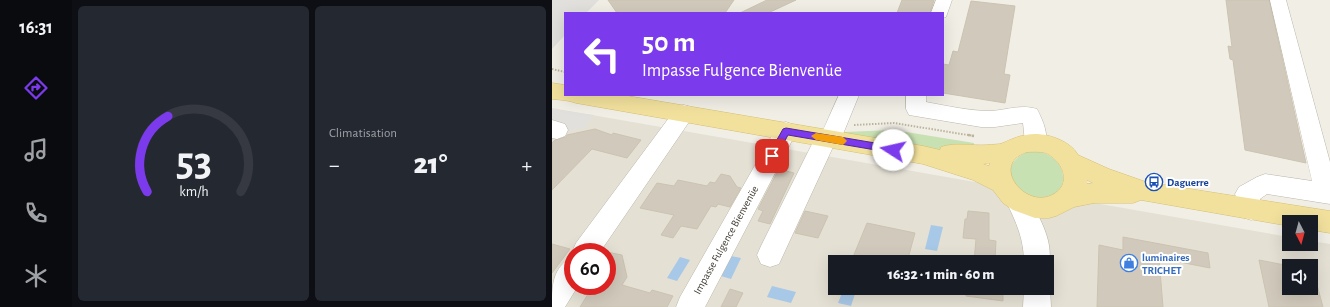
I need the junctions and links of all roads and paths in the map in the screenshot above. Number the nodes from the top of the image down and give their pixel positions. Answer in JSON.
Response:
{"nodes":[{"id":1,"x":944,"y":0,"type":"edge"},
{"id":2,"x":1278,"y":0,"type":"edge"},
{"id":3,"x":940,"y":12,"type":"edge"},
{"id":4,"x":552,"y":69,"type":"edge"},
{"id":5,"x":564,"y":72,"type":"edge"},
{"id":6,"x":552,"y":91,"type":"edge"},
{"id":7,"x":564,"y":93,"type":"edge"},
{"id":8,"x":582,"y":96,"type":"edge"},
{"id":9,"x":849,"y":96,"type":"edge"},
{"id":10,"x":916,"y":96,"type":"edge"},
{"id":11,"x":684,"y":113,"type":"junction"},
{"id":12,"x":786,"y":131,"type":"junction"},
{"id":13,"x":828,"y":138,"type":"junction"},
{"id":14,"x":1036,"y":142,"type":"junction"},
{"id":15,"x":1007,"y":152,"type":"junction"},
{"id":16,"x":923,"y":155,"type":"junction"},
{"id":17,"x":1070,"y":162,"type":"junction"},
{"id":18,"x":1146,"y":192,"type":"junction"},
{"id":19,"x":1010,"y":193,"type":"junction"},
{"id":20,"x":1329,"y":194,"type":"edge"},
{"id":21,"x":1061,"y":202,"type":"junction"},
{"id":22,"x":1251,"y":209,"type":"junction"},
{"id":23,"x":1330,"y":222,"type":"edge"},
{"id":24,"x":591,"y":243,"type":"edge"},
{"id":25,"x":1037,"y":254,"type":"edge"},
{"id":26,"x":770,"y":255,"type":"dead end"},
{"id":27,"x":564,"y":284,"type":"edge"},
{"id":28,"x":1037,"y":295,"type":"edge"},
{"id":29,"x":553,"y":301,"type":"edge"},
{"id":30,"x":690,"y":307,"type":"edge"},
{"id":31,"x":1037,"y":307,"type":"edge"}],
"edges":[{"from":1,"to":3,"type":"street"},
{"from":2,"to":20,"type":"street"},
{"from":4,"to":5,"type":"path"},
{"from":6,"to":7,"type":"main road"},
{"from":8,"to":11,"type":"main road"},
{"from":9,"to":13,"type":"street"},
{"from":10,"to":14,"type":"street"},
{"from":11,"to":12,"type":"main road"},
{"from":11,"to":24,"type":"street"},
{"from":12,"to":13,"type":"main road"},
{"from":12,"to":30,"type":"street","name":"Impasse Fulgence Bienvenüe"},
{"from":13,"to":16,"type":"main road"},
{"from":13,"to":26,"type":"street"},
{"from":14,"to":15,"type":"main road"},
{"from":14,"to":17,"type":"main road"},
{"from":15,"to":16,"type":"main road"},
{"from":15,"to":19,"type":"main road"},
{"from":16,"to":19,"type":"main road"},
{"from":17,"to":18,"type":"main road"},
{"from":17,"to":21,"type":"main road"},
{"from":18,"to":21,"type":"main road"},
{"from":18,"to":22,"type":"main road"},
{"from":19,"to":21,"type":"main road"},
{"from":19,"to":25,"type":"street"},
{"from":20,"to":22,"type":"street"},
{"from":21,"to":25,"type":"street"},
{"from":22,"to":23,"type":"main road"},
{"from":27,"to":29,"type":"street"},
{"from":28,"to":31,"type":"street"}]}
